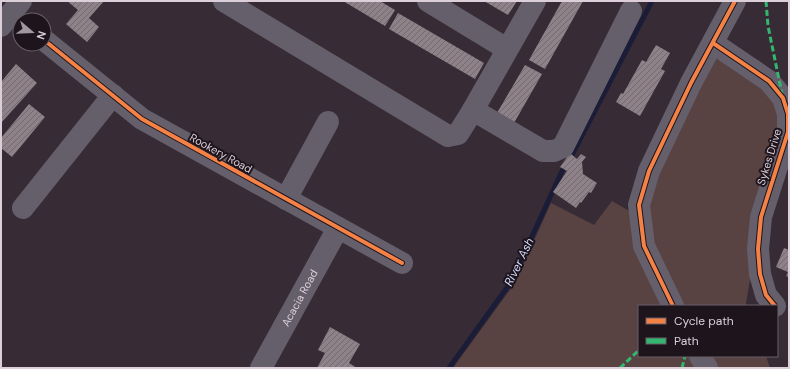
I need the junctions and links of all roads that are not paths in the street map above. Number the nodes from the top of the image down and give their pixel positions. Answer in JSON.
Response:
{"nodes":[{"id":1,"x":224,"y":1,"type":"edge"},
{"id":2,"x":428,"y":1,"type":"edge"},
{"id":3,"x":536,"y":1,"type":"edge"},
{"id":4,"x":735,"y":1,"type":"edge"},
{"id":5,"x":631,"y":11,"type":"dead end"},
{"id":6,"x":714,"y":43,"type":"junction"},
{"id":7,"x":52,"y":46,"type":"edge"},
{"id":8,"x":507,"y":49,"type":"junction"},
{"id":9,"x":113,"y":95,"type":"junction"},
{"id":10,"x":473,"y":110,"type":"junction"},
{"id":11,"x":328,"y":122,"type":"dead end"},
{"id":12,"x":286,"y":199,"type":"junction"},
{"id":13,"x":23,"y":208,"type":"dead end"},
{"id":14,"x":338,"y":228,"type":"junction"},
{"id":15,"x":402,"y":263,"type":"dead end"},
{"id":16,"x":673,"y":305,"type":"edge"},
{"id":17,"x":774,"y":305,"type":"edge"},
{"id":18,"x":778,"y":310,"type":"edge"},
{"id":19,"x":789,"y":317,"type":"edge"},
{"id":20,"x":701,"y":357,"type":"edge"},
{"id":21,"x":261,"y":368,"type":"edge"},
{"id":22,"x":707,"y":368,"type":"edge"}],
"edges":[{"from":1,"to":10,"type":"street"},
{"from":2,"to":8,"type":"street"},
{"from":3,"to":8,"type":"street"},
{"from":4,"to":6,"type":"street"},
{"from":5,"to":10,"type":"street"},
{"from":6,"to":16,"type":"street"},
{"from":6,"to":17,"type":"street","name":"Sykes Drive"},
{"from":7,"to":9,"type":"street","name":"Rookery Road"},
{"from":8,"to":10,"type":"street"},
{"from":9,"to":12,"type":"street","name":"Rookery Road"},
{"from":9,"to":13,"type":"street"},
{"from":11,"to":12,"type":"street"},
{"from":12,"to":14,"type":"street","name":"Rookery Road"},
{"from":14,"to":15,"type":"street","name":"Rookery Road"},
{"from":14,"to":21,"type":"street","name":"Acacia Road"},
{"from":18,"to":19,"type":"street"},
{"from":20,"to":22,"type":"street"}]}
